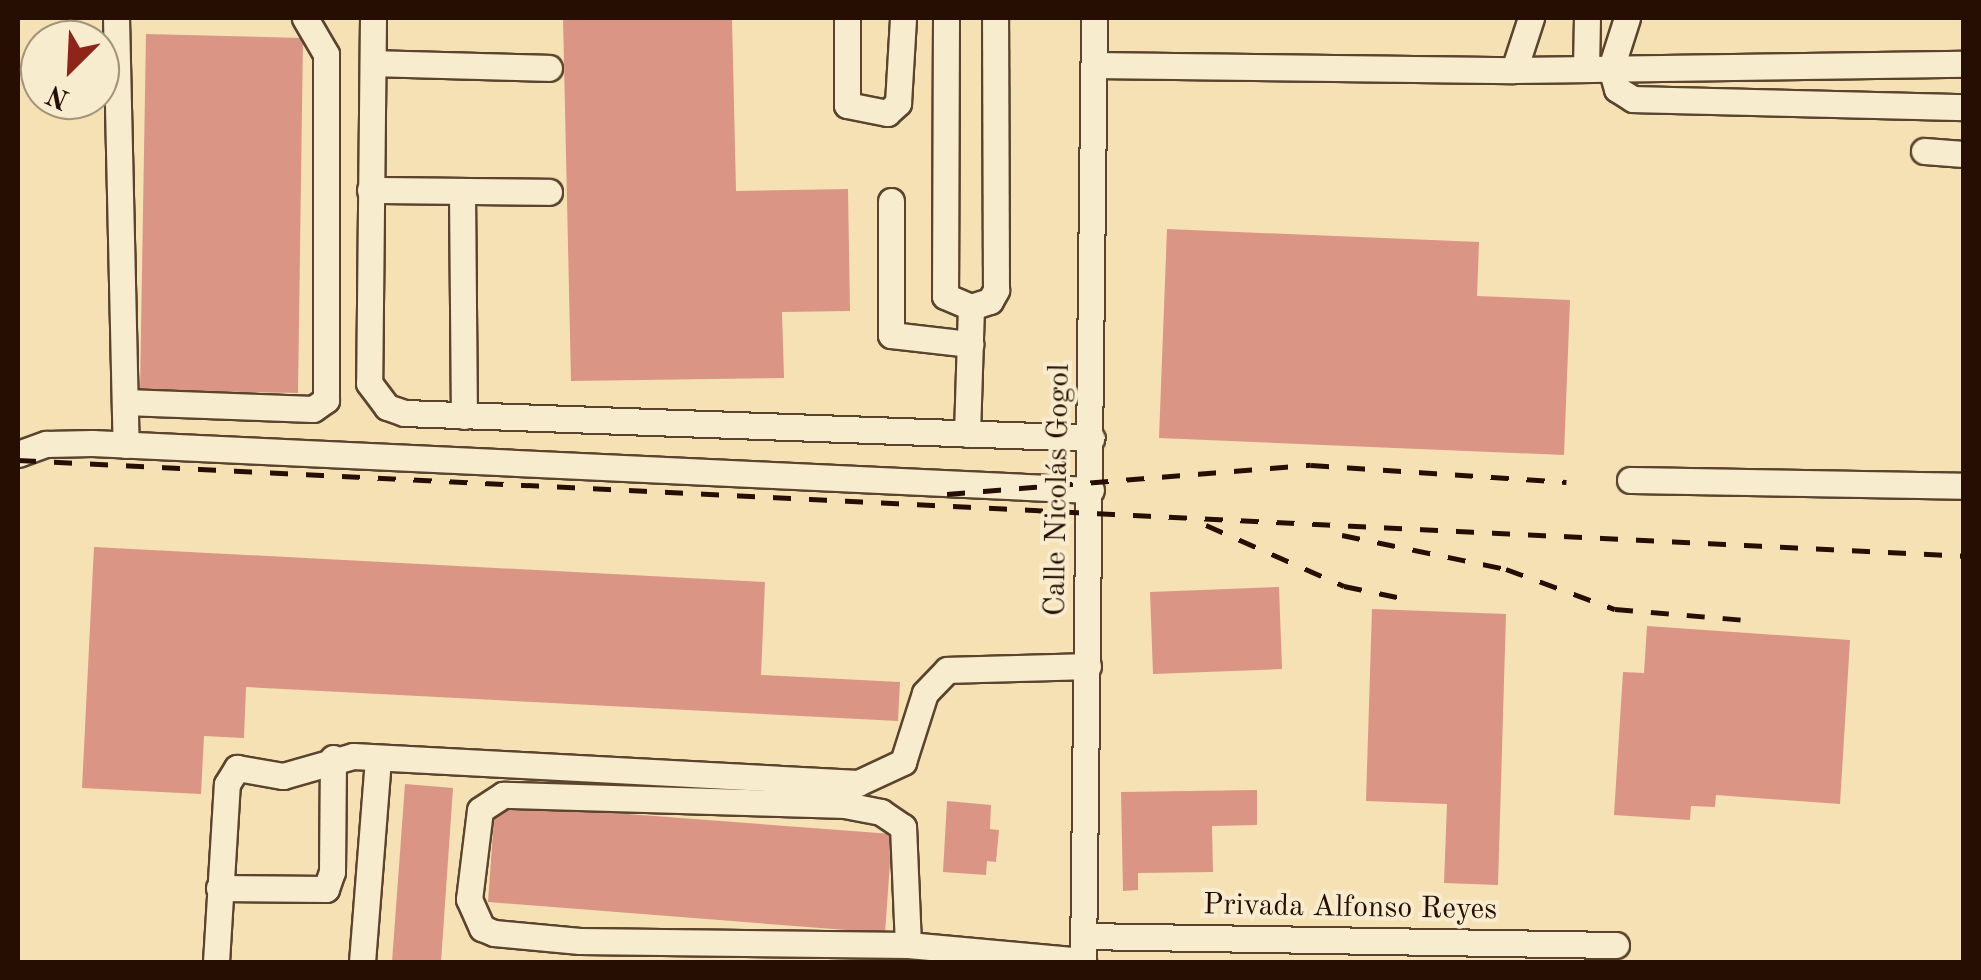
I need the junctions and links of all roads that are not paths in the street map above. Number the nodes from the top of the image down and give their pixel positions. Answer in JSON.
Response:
{"nodes":[{"id":1,"x":116,"y":18,"type":"edge"},
{"id":2,"x":305,"y":18,"type":"edge"},
{"id":3,"x":374,"y":18,"type":"edge"},
{"id":4,"x":847,"y":18,"type":"edge"},
{"id":5,"x":903,"y":18,"type":"edge"},
{"id":6,"x":946,"y":18,"type":"edge"},
{"id":7,"x":995,"y":18,"type":"edge"},
{"id":8,"x":1094,"y":18,"type":"edge"},
{"id":9,"x":1531,"y":18,"type":"edge"},
{"id":10,"x":1588,"y":18,"type":"edge"},
{"id":11,"x":1628,"y":18,"type":"edge"},
{"id":12,"x":372,"y":63,"type":"junction"},
{"id":13,"x":1964,"y":64,"type":"edge"},
{"id":14,"x":1094,"y":65,"type":"junction"},
{"id":15,"x":549,"y":68,"type":"dead end"},
{"id":16,"x":1598,"y":68,"type":"junction"},
{"id":17,"x":1514,"y":70,"type":"junction"},
{"id":18,"x":1964,"y":107,"type":"edge"},
{"id":19,"x":1924,"y":151,"type":"dead end"},
{"id":20,"x":1964,"y":154,"type":"edge"},
{"id":21,"x":370,"y":190,"type":"junction"},
{"id":22,"x":462,"y":191,"type":"junction"},
{"id":23,"x":549,"y":192,"type":"dead end"},
{"id":24,"x":890,"y":201,"type":"dead end"},
{"id":25,"x":970,"y":307,"type":"junction"},
{"id":26,"x":970,"y":344,"type":"junction"},
{"id":27,"x":124,"y":402,"type":"junction"},
{"id":28,"x":464,"y":416,"type":"junction"},
{"id":29,"x":967,"y":434,"type":"junction"},
{"id":30,"x":1092,"y":438,"type":"junction"},
{"id":31,"x":126,"y":445,"type":"junction"},
{"id":32,"x":18,"y":454,"type":"edge"},
{"id":33,"x":1630,"y":480,"type":"dead end"},
{"id":34,"x":1964,"y":486,"type":"edge"},
{"id":35,"x":1091,"y":490,"type":"junction"},
{"id":36,"x":1088,"y":666,"type":"junction"},
{"id":37,"x":333,"y":758,"type":"junction"},
{"id":38,"x":378,"y":759,"type":"junction"},
{"id":39,"x":220,"y":888,"type":"junction"},
{"id":40,"x":908,"y":945,"type":"junction"},
{"id":41,"x":1616,"y":945,"type":"dead end"},
{"id":42,"x":1364,"y":952,"type":"edge"},
{"id":43,"x":1083,"y":953,"type":"edge"},
{"id":44,"x":1576,"y":954,"type":"edge"},
{"id":45,"x":216,"y":962,"type":"edge"},
{"id":46,"x":362,"y":962,"type":"edge"}],
"edges":[{"from":1,"to":27,"type":"street"},
{"from":2,"to":27,"type":"street"},
{"from":3,"to":12,"type":"street"},
{"from":4,"to":5,"type":"street"},
{"from":6,"to":25,"type":"street"},
{"from":7,"to":25,"type":"street"},
{"from":8,"to":14,"type":"street","name":"Calle Nicolás Gogol"},
{"from":9,"to":17,"type":"street"},
{"from":10,"to":16,"type":"street"},
{"from":11,"to":16,"type":"street"},
{"from":12,"to":15,"type":"street"},
{"from":12,"to":21,"type":"street"},
{"from":13,"to":16,"type":"street"},
{"from":14,"to":17,"type":"street"},
{"from":14,"to":30,"type":"street","name":"Calle Nicolás Gogol"},
{"from":16,"to":17,"type":"street"},
{"from":16,"to":18,"type":"street"},
{"from":19,"to":20,"type":"street"},
{"from":21,"to":22,"type":"street"},
{"from":21,"to":28,"type":"street"},
{"from":22,"to":23,"type":"street"},
{"from":22,"to":28,"type":"street"},
{"from":24,"to":26,"type":"street"},
{"from":25,"to":26,"type":"street"},
{"from":26,"to":29,"type":"street"},
{"from":27,"to":31,"type":"street"},
{"from":28,"to":29,"type":"street"},
{"from":29,"to":30,"type":"street"},
{"from":30,"to":35,"type":"street","name":"Calle Nicolás Gogol"},
{"from":31,"to":32,"type":"street"},
{"from":31,"to":35,"type":"street"},
{"from":33,"to":34,"type":"street"},
{"from":35,"to":36,"type":"street","name":"Calle Nicolás Gogol"},
{"from":36,"to":38,"type":"street"},
{"from":36,"to":43,"type":"street","name":"Calle Nicolás Gogol"},
{"from":37,"to":38,"type":"street"},
{"from":37,"to":39,"type":"street"},
{"from":37,"to":39,"type":"street"},
{"from":38,"to":46,"type":"street"},
{"from":39,"to":45,"type":"street"},
{"from":40,"to":40,"type":"street","name":"Privada Alfonso Reyes"},
{"from":40,"to":43,"type":"street","name":"Privada Alfonso Reyes"},
{"from":41,"to":44,"type":"street","name":"Privada Alfonso Reyes"},
{"from":42,"to":43,"type":"street","name":"Privada Alfonso Reyes"},
{"from":42,"to":44,"type":"street","name":"Privada Alfonso Reyes"}]}
